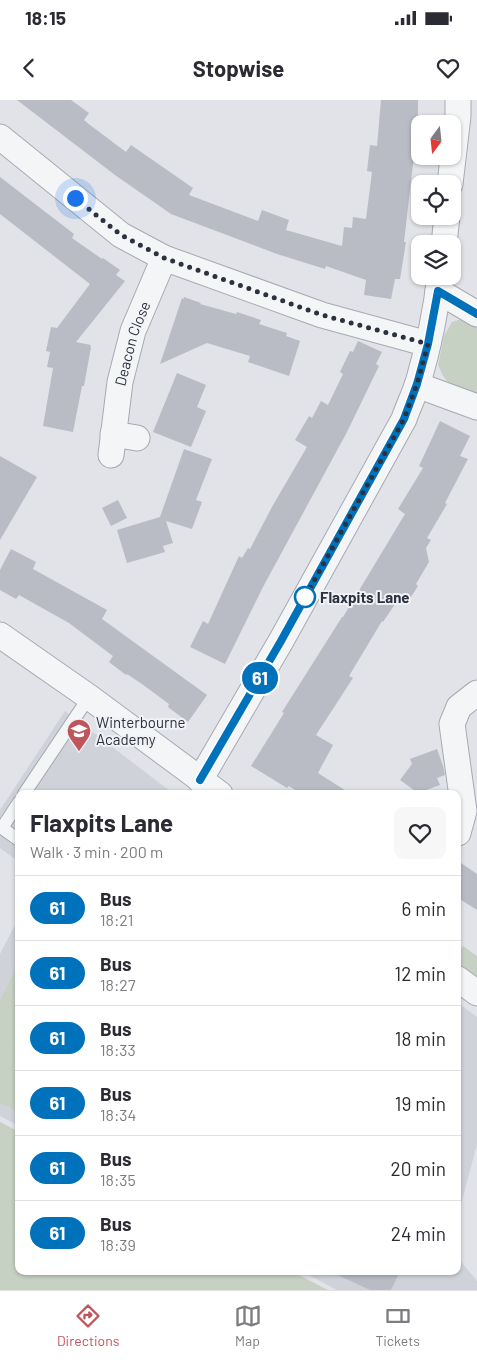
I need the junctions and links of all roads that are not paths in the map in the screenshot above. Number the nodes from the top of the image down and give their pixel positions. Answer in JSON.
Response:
{"nodes":[{"id":1,"x":458,"y":100,"type":"edge"},
{"id":2,"x":0,"y":137,"type":"edge"},
{"id":3,"x":451,"y":175,"type":"edge"},
{"id":4,"x":164,"y":258,"type":"junction"},
{"id":5,"x":439,"y":285,"type":"edge"},
{"id":6,"x":440,"y":285,"type":"edge"},
{"id":7,"x":477,"y":314,"type":"edge"},
{"id":8,"x":428,"y":344,"type":"junction"},
{"id":9,"x":417,"y":384,"type":"junction"},
{"id":10,"x":477,"y":407,"type":"edge"},
{"id":11,"x":120,"y":442,"type":"dead end"},
{"id":12,"x":0,"y":635,"type":"edge"},
{"id":13,"x":477,"y":693,"type":"edge"},
{"id":14,"x":89,"y":697,"type":"junction"},
{"id":15,"x":200,"y":780,"type":"junction"},
{"id":16,"x":27,"y":790,"type":"edge"},
{"id":17,"x":214,"y":790,"type":"edge"},
{"id":18,"x":15,"y":808,"type":"edge"},
{"id":19,"x":461,"y":822,"type":"edge"},
{"id":20,"x":15,"y":837,"type":"edge"},
{"id":21,"x":461,"y":981,"type":"edge"},
{"id":22,"x":477,"y":992,"type":"edge"}],
"edges":[{"from":1,"to":3,"type":"street"},
{"from":2,"to":4,"type":"street"},
{"from":4,"to":8,"type":"street"},
{"from":4,"to":11,"type":"street","name":"Deacon Close"},
{"from":5,"to":8,"type":"street"},
{"from":6,"to":7,"type":"street"},
{"from":8,"to":9,"type":"street"},
{"from":9,"to":10,"type":"street"},
{"from":9,"to":15,"type":"street"},
{"from":12,"to":14,"type":"street"},
{"from":13,"to":19,"type":"street"},
{"from":14,"to":15,"type":"street"},
{"from":14,"to":16,"type":"lane"},
{"from":15,"to":17,"type":"street"},
{"from":18,"to":20,"type":"lane"},
{"from":21,"to":22,"type":"street"}]}
